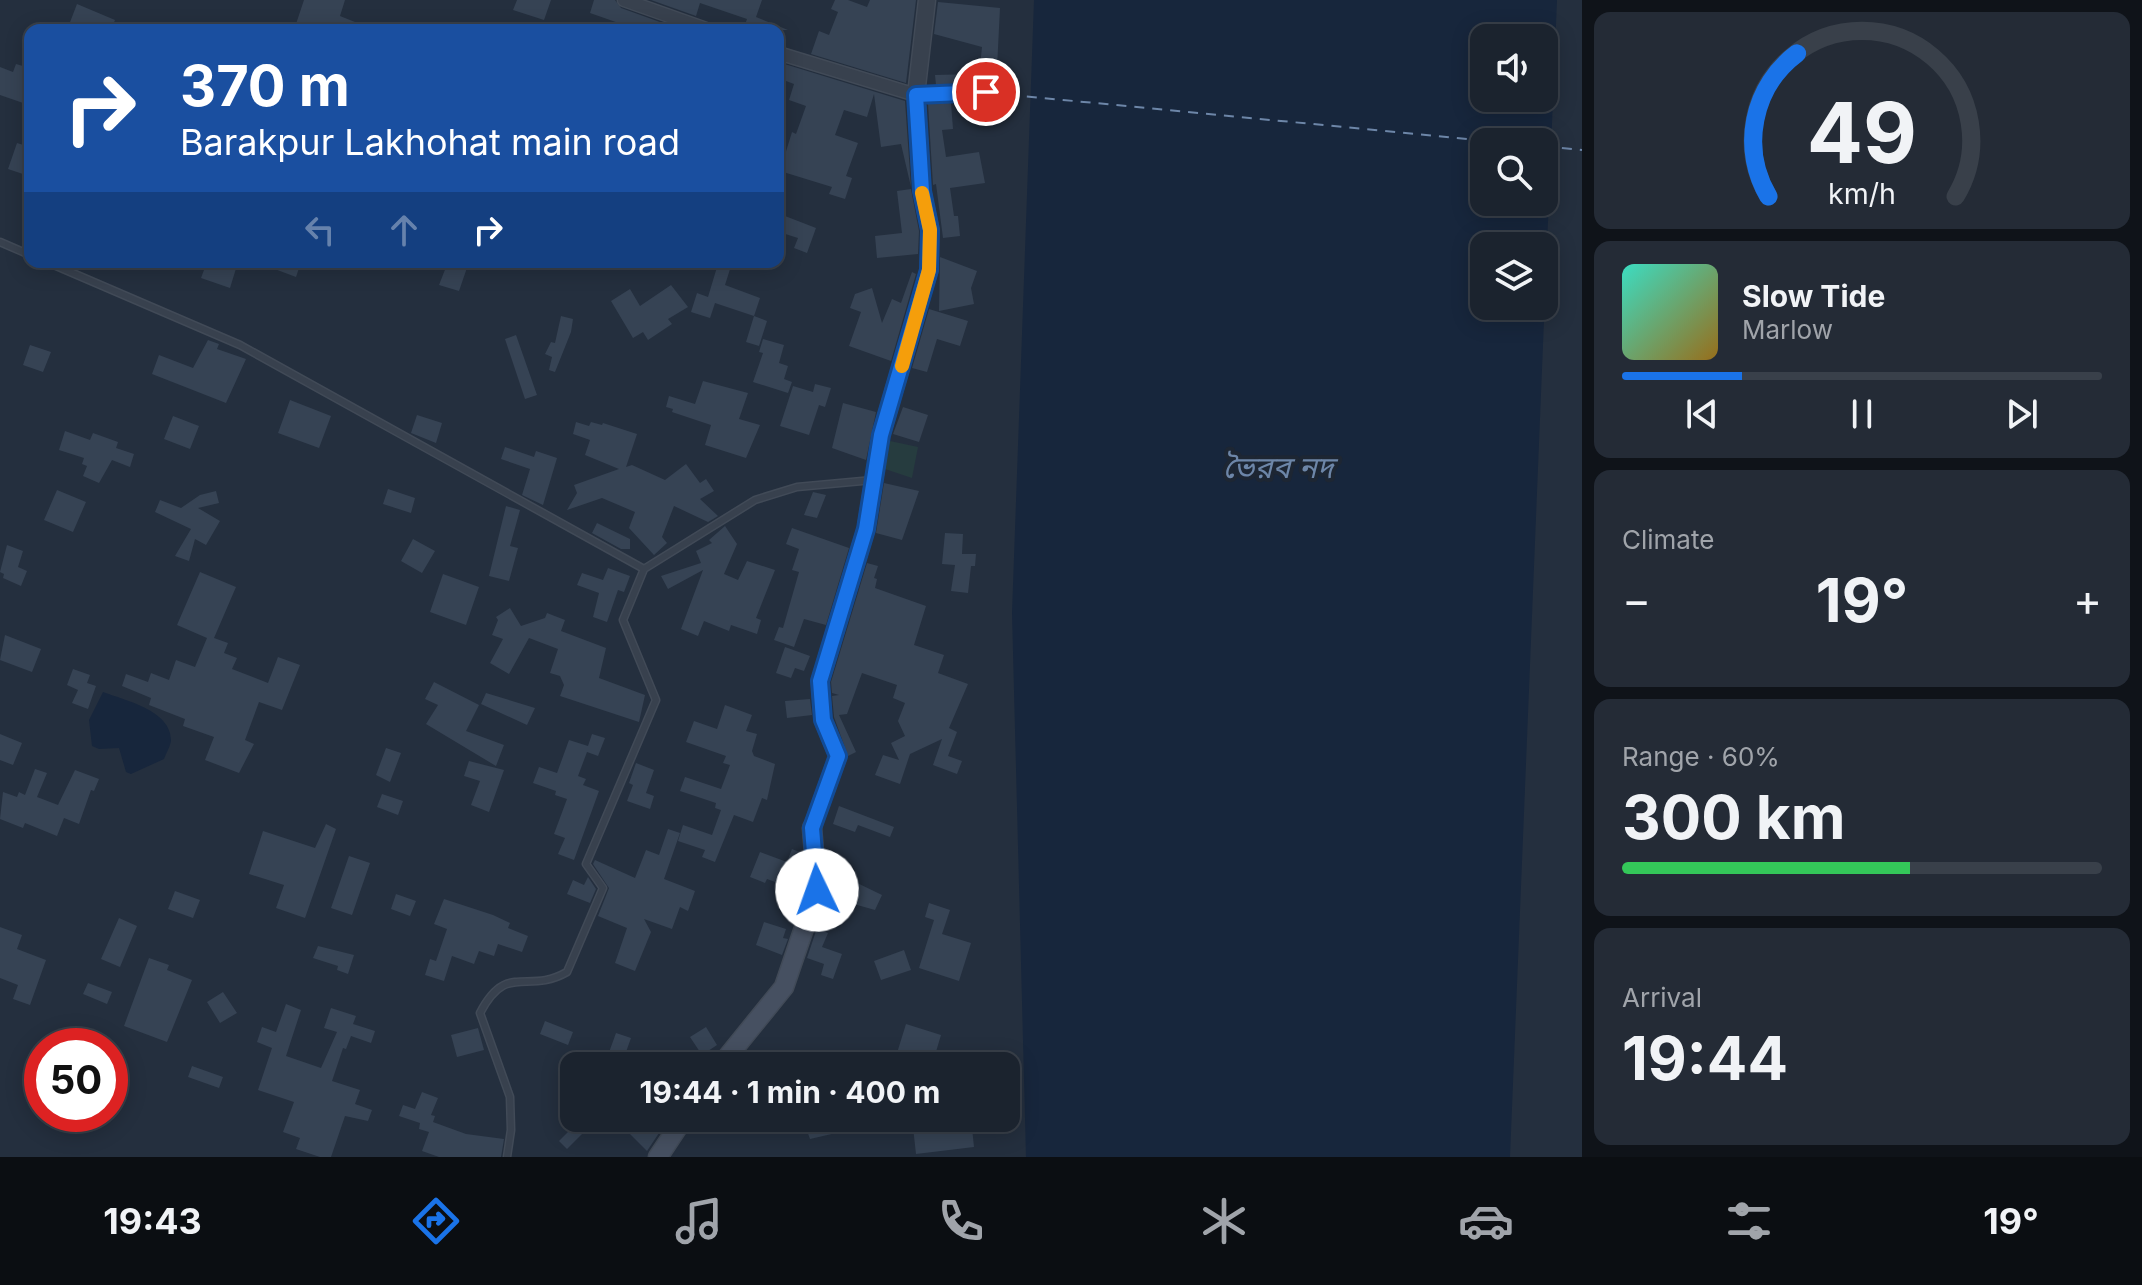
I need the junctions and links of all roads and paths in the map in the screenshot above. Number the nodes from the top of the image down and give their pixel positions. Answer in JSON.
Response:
{"nodes":[{"id":1,"x":624,"y":0,"type":"edge"},
{"id":2,"x":927,"y":0,"type":"edge"},
{"id":3,"x":692,"y":24,"type":"edge"},
{"id":4,"x":784,"y":55,"type":"edge"},
{"id":5,"x":986,"y":92,"type":"dead end"},
{"id":6,"x":916,"y":95,"type":"junction"},
{"id":7,"x":0,"y":242,"type":"edge"},
{"id":8,"x":24,"y":252,"type":"edge"},
{"id":9,"x":61,"y":268,"type":"edge"},
{"id":10,"x":873,"y":480,"type":"junction"},
{"id":11,"x":644,"y":569,"type":"junction"},
{"id":12,"x":812,"y":828,"type":"joint"},
{"id":13,"x":731,"y":1052,"type":"edge"},
{"id":14,"x":675,"y":1132,"type":"edge"},
{"id":15,"x":507,"y":1157,"type":"edge"},
{"id":16,"x":658,"y":1157,"type":"edge"}],
"edges":[{"from":1,"to":3,"type":"street"},
{"from":2,"to":6,"type":"street"},
{"from":4,"to":6,"type":"street"},
{"from":5,"to":6,"type":"street"},
{"from":6,"to":10,"type":"street"},
{"from":7,"to":8,"type":"lane"},
{"from":9,"to":11,"type":"lane"},
{"from":10,"to":11,"type":"lane"},
{"from":10,"to":12,"type":"street"},
{"from":11,"to":15,"type":"lane"},
{"from":12,"to":13,"type":"main road"},
{"from":14,"to":16,"type":"main road"}]}
